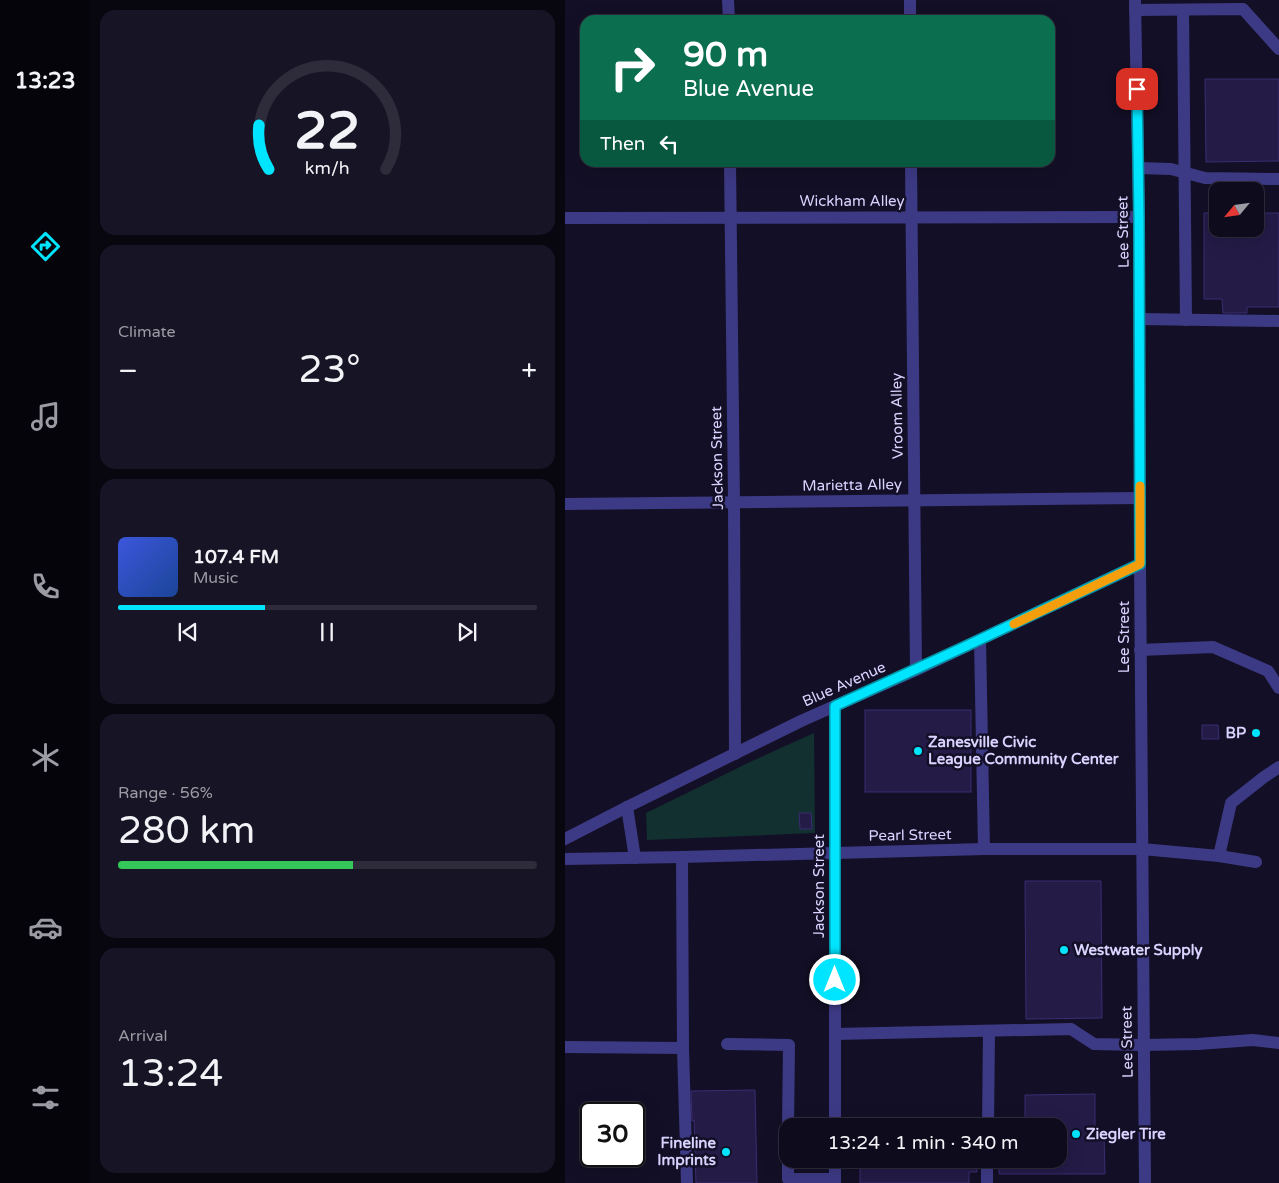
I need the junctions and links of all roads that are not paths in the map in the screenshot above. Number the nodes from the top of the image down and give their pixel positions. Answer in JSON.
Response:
{"nodes":[{"id":1,"x":728,"y":0,"type":"edge"},
{"id":2,"x":910,"y":0,"type":"edge"},
{"id":3,"x":1135,"y":5,"type":"edge"},
{"id":4,"x":1183,"y":10,"type":"junction"},
{"id":5,"x":729,"y":15,"type":"edge"},
{"id":6,"x":910,"y":15,"type":"edge"},
{"id":7,"x":1279,"y":49,"type":"edge"},
{"id":8,"x":730,"y":167,"type":"edge"},
{"id":9,"x":911,"y":167,"type":"edge"},
{"id":10,"x":1138,"y":168,"type":"junction"},
{"id":11,"x":1184,"y":173,"type":"junction"},
{"id":12,"x":1279,"y":179,"type":"edge"},
{"id":13,"x":912,"y":217,"type":"junction"},
{"id":14,"x":1139,"y":217,"type":"junction"},
{"id":15,"x":565,"y":218,"type":"edge"},
{"id":16,"x":731,"y":218,"type":"junction"},
{"id":17,"x":1139,"y":320,"type":"junction"},
{"id":18,"x":1186,"y":320,"type":"junction"},
{"id":19,"x":1279,"y":321,"type":"edge"},
{"id":20,"x":1140,"y":498,"type":"junction"},
{"id":21,"x":914,"y":501,"type":"junction"},
{"id":22,"x":734,"y":502,"type":"junction"},
{"id":23,"x":565,"y":504,"type":"edge"},
{"id":24,"x":1140,"y":564,"type":"junction"},
{"id":25,"x":980,"y":640,"type":"junction"},
{"id":26,"x":1140,"y":650,"type":"junction"},
{"id":27,"x":915,"y":670,"type":"junction"},
{"id":28,"x":1279,"y":688,"type":"edge"},
{"id":29,"x":835,"y":706,"type":"junction"},
{"id":30,"x":735,"y":754,"type":"junction"},
{"id":31,"x":1279,"y":767,"type":"edge"},
{"id":32,"x":627,"y":807,"type":"junction"},
{"id":33,"x":565,"y":839,"type":"edge"},
{"id":34,"x":984,"y":849,"type":"junction"},
{"id":35,"x":1142,"y":849,"type":"junction"},
{"id":36,"x":835,"y":853,"type":"junction"},
{"id":37,"x":1219,"y":856,"type":"junction"},
{"id":38,"x":682,"y":857,"type":"junction"},
{"id":39,"x":635,"y":858,"type":"junction"},
{"id":40,"x":565,"y":859,"type":"edge"},
{"id":41,"x":1256,"y":862,"type":"dead end"},
{"id":42,"x":989,"y":1031,"type":"junction"},
{"id":43,"x":835,"y":1034,"type":"junction"},
{"id":44,"x":1279,"y":1043,"type":"edge"},
{"id":45,"x":727,"y":1044,"type":"dead end"},
{"id":46,"x":1143,"y":1045,"type":"junction"},
{"id":47,"x":565,"y":1047,"type":"edge"},
{"id":48,"x":683,"y":1048,"type":"junction"},
{"id":49,"x":788,"y":1118,"type":"edge"},
{"id":50,"x":835,"y":1118,"type":"edge"},
{"id":51,"x":987,"y":1118,"type":"edge"},
{"id":52,"x":788,"y":1168,"type":"edge"},
{"id":53,"x":835,"y":1168,"type":"edge"},
{"id":54,"x":987,"y":1168,"type":"edge"},
{"id":55,"x":835,"y":1181,"type":"edge"},
{"id":56,"x":687,"y":1183,"type":"edge"},
{"id":57,"x":987,"y":1183,"type":"edge"},
{"id":58,"x":1145,"y":1183,"type":"edge"}],
"edges":[{"from":1,"to":5,"type":"street"},
{"from":2,"to":6,"type":"street"},
{"from":3,"to":4,"type":"street"},
{"from":3,"to":10,"type":"street","name":"Lee Street"},
{"from":4,"to":7,"type":"street"},
{"from":4,"to":11,"type":"street"},
{"from":8,"to":16,"type":"street","name":"Jackson Street"},
{"from":9,"to":13,"type":"street","name":"Vroom Alley"},
{"from":10,"to":11,"type":"street"},
{"from":10,"to":14,"type":"street","name":"Lee Street"},
{"from":11,"to":12,"type":"street"},
{"from":11,"to":18,"type":"street"},
{"from":13,"to":14,"type":"street","name":"Wickham Alley"},
{"from":13,"to":16,"type":"street","name":"Wickham Alley"},
{"from":13,"to":21,"type":"street","name":"Vroom Alley"},
{"from":14,"to":17,"type":"street","name":"Lee Street"},
{"from":15,"to":16,"type":"street","name":"Wickham Alley"},
{"from":16,"to":22,"type":"street","name":"Jackson Street"},
{"from":17,"to":18,"type":"street"},
{"from":17,"to":20,"type":"street","name":"Lee Street"},
{"from":18,"to":19,"type":"street"},
{"from":20,"to":21,"type":"street","name":"Marietta Alley"},
{"from":20,"to":24,"type":"street","name":"Lee Street"},
{"from":21,"to":22,"type":"street","name":"Marietta Alley"},
{"from":21,"to":27,"type":"street","name":"Vroom Alley"},
{"from":22,"to":23,"type":"street","name":"Marietta Alley"},
{"from":22,"to":30,"type":"street","name":"Jackson Street"},
{"from":24,"to":25,"type":"street","name":"Blue Avenue"},
{"from":24,"to":26,"type":"street","name":"Lee Street"},
{"from":25,"to":27,"type":"street","name":"Blue Avenue"},
{"from":25,"to":34,"type":"street"},
{"from":26,"to":28,"type":"street"},
{"from":26,"to":35,"type":"street","name":"Lee Street"},
{"from":27,"to":29,"type":"street","name":"Blue Avenue"},
{"from":29,"to":30,"type":"street","name":"Blue Avenue"},
{"from":29,"to":36,"type":"street","name":"Jackson Street"},
{"from":30,"to":32,"type":"street","name":"Blue Avenue"},
{"from":31,"to":37,"type":"street"},
{"from":32,"to":33,"type":"street","name":"Blue Avenue"},
{"from":32,"to":39,"type":"street"},
{"from":34,"to":35,"type":"street","name":"Pearl Street"},
{"from":34,"to":36,"type":"street","name":"Pearl Street"},
{"from":35,"to":37,"type":"street","name":"Pearl Street"},
{"from":35,"to":46,"type":"street","name":"Lee Street"},
{"from":36,"to":38,"type":"street","name":"Pearl Street"},
{"from":36,"to":43,"type":"street","name":"Jackson Street"},
{"from":37,"to":41,"type":"street","name":"Pearl Street"},
{"from":38,"to":39,"type":"street","name":"Pearl Street"},
{"from":38,"to":48,"type":"street"},
{"from":39,"to":40,"type":"street","name":"Pearl Street"},
{"from":42,"to":43,"type":"street"},
{"from":42,"to":46,"type":"street"},
{"from":42,"to":51,"type":"street"},
{"from":43,"to":50,"type":"street","name":"Jackson Street"},
{"from":44,"to":46,"type":"street"},
{"from":45,"to":49,"type":"street"},
{"from":46,"to":58,"type":"street","name":"Lee Street"},
{"from":47,"to":48,"type":"street"},
{"from":48,"to":56,"type":"street"},
{"from":52,"to":55,"type":"street"},
{"from":53,"to":55,"type":"street"},
{"from":54,"to":57,"type":"street"}]}
